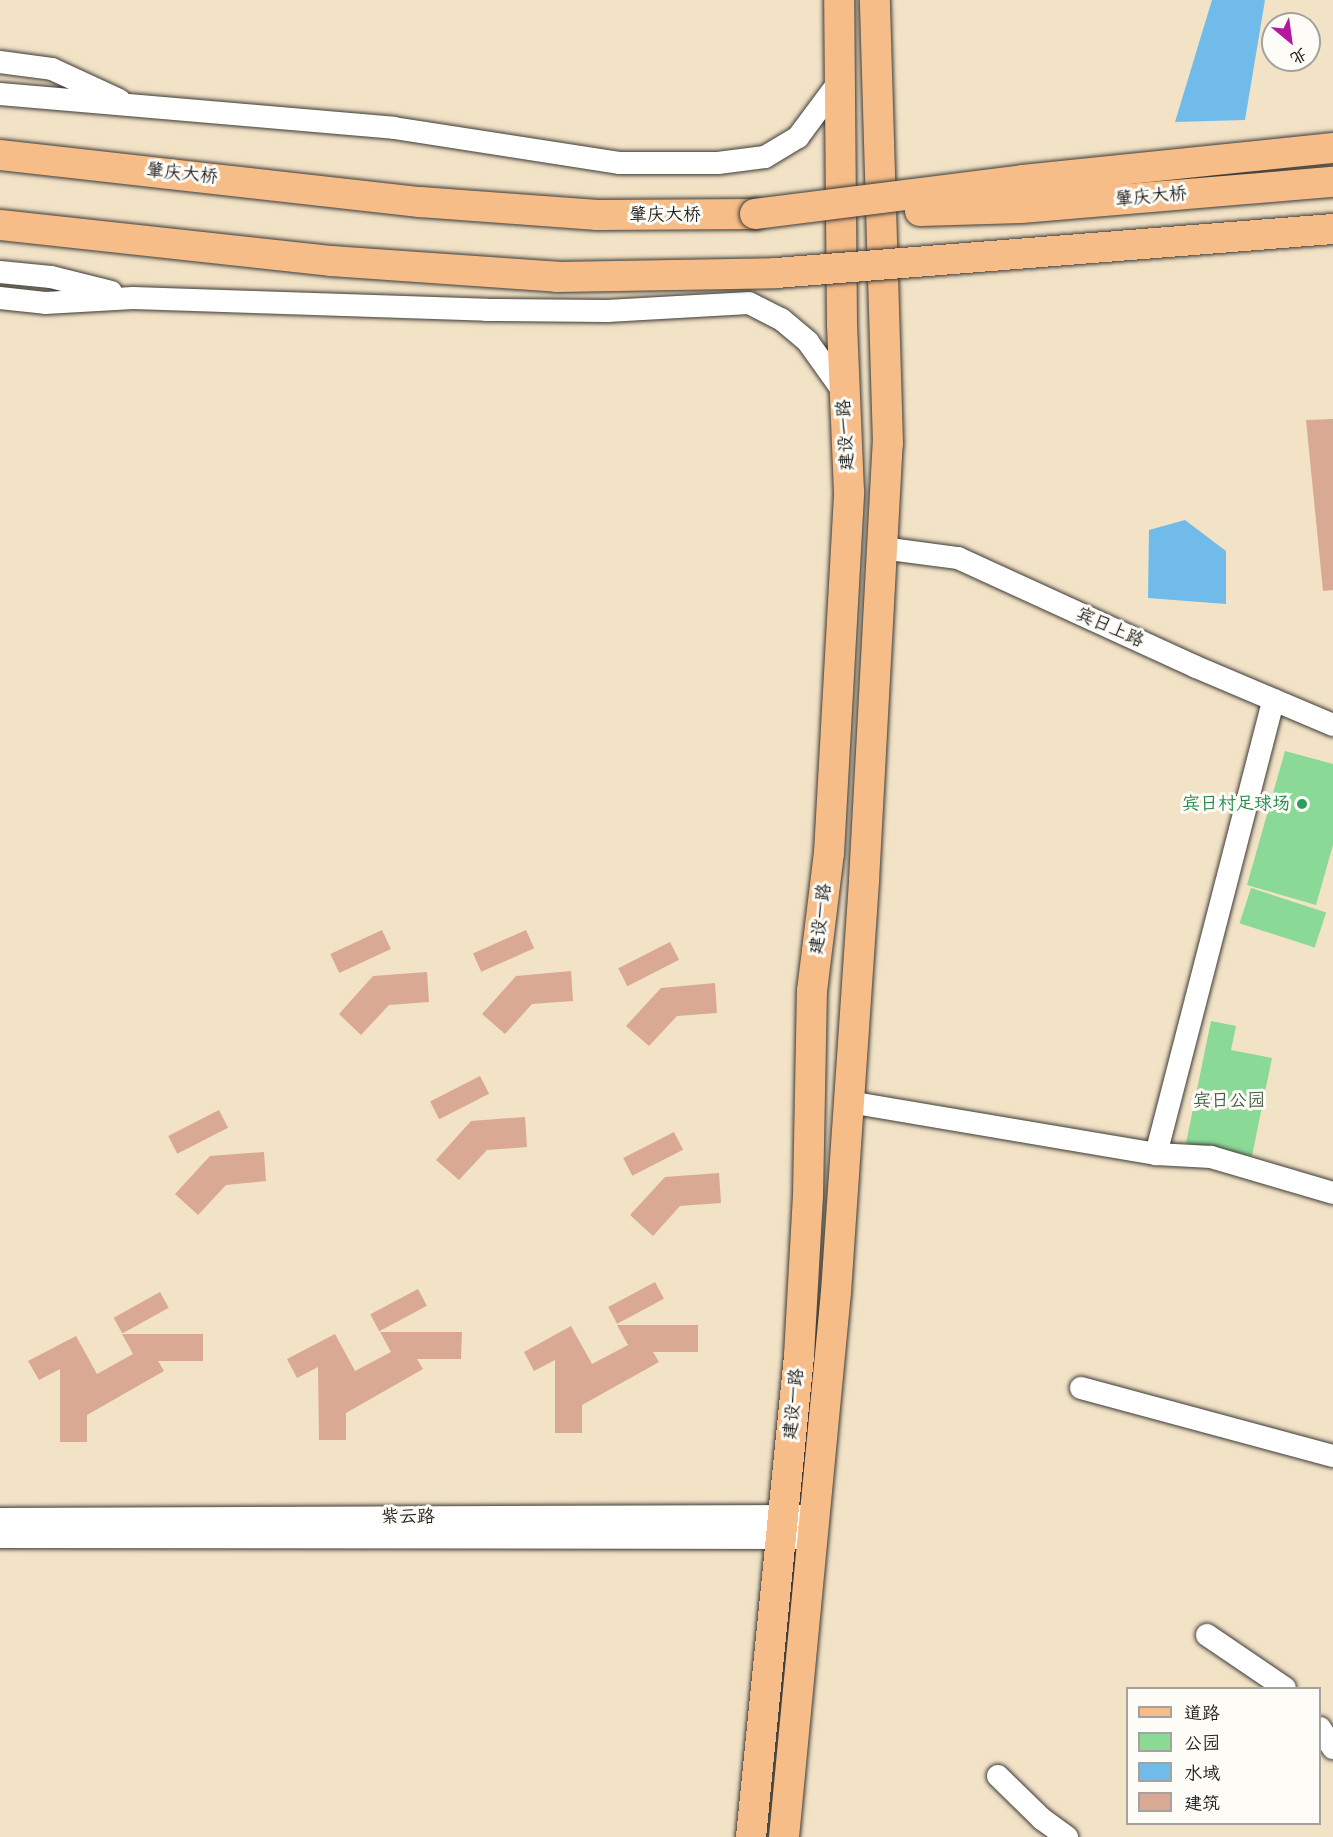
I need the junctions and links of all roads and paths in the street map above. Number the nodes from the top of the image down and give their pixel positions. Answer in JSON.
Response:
{"nodes":[{"id":1,"x":840,"y":0,"type":"edge"},
{"id":2,"x":875,"y":0,"type":"edge"},
{"id":3,"x":0,"y":62,"type":"edge"},
{"id":4,"x":842,"y":78,"type":"junction"},
{"id":5,"x":0,"y":94,"type":"edge"},
{"id":6,"x":134,"y":107,"type":"junction"},
{"id":7,"x":1333,"y":148,"type":"edge"},
{"id":8,"x":0,"y":155,"type":"edge"},
{"id":9,"x":1333,"y":182,"type":"edge"},
{"id":10,"x":755,"y":214,"type":"junction"},
{"id":11,"x":0,"y":225,"type":"edge"},
{"id":12,"x":1333,"y":229,"type":"edge"},
{"id":13,"x":0,"y":272,"type":"edge"},
{"id":14,"x":0,"y":298,"type":"edge"},
{"id":15,"x":133,"y":298,"type":"junction"},
{"id":16,"x":843,"y":391,"type":"junction"},
{"id":17,"x":882,"y":548,"type":"junction"},
{"id":18,"x":1273,"y":700,"type":"junction"},
{"id":19,"x":1333,"y":725,"type":"edge"},
{"id":20,"x":849,"y":1102,"type":"junction"},
{"id":21,"x":1155,"y":1154,"type":"junction"},
{"id":22,"x":1333,"y":1192,"type":"edge"},
{"id":23,"x":1081,"y":1388,"type":"dead end"},
{"id":24,"x":1333,"y":1456,"type":"edge"},
{"id":25,"x":0,"y":1519,"type":"edge"},
{"id":26,"x":782,"y":1527,"type":"junction"},
{"id":27,"x":814,"y":1527,"type":"junction"},
{"id":28,"x":0,"y":1537,"type":"edge"},
{"id":29,"x":1206,"y":1635,"type":"dead end"},
{"id":30,"x":1282,"y":1687,"type":"edge"},
{"id":31,"x":765,"y":1699,"type":"junction"},
{"id":32,"x":797,"y":1703,"type":"junction"},
{"id":33,"x":1321,"y":1730,"type":"edge"},
{"id":34,"x":1333,"y":1748,"type":"edge"},
{"id":35,"x":998,"y":1776,"type":"dead end"},
{"id":36,"x":751,"y":1837,"type":"edge"},
{"id":37,"x":784,"y":1837,"type":"edge"},
{"id":38,"x":1067,"y":1837,"type":"edge"}],
"edges":[{"from":1,"to":4,"type":"main road","name":"建设一路"},
{"from":2,"to":17,"type":"main road","name":"建设一路"},
{"from":3,"to":6,"type":"street"},
{"from":4,"to":6,"type":"street"},
{"from":4,"to":16,"type":"main road","name":"建设一路"},
{"from":5,"to":6,"type":"street"},
{"from":7,"to":10,"type":"main road","bridge":true},
{"from":8,"to":10,"type":"main road","name":"肇庆大桥"},
{"from":9,"to":10,"type":"main road","name":"肇庆大桥","bridge":true},
{"from":11,"to":12,"type":"main road","bridge":true},
{"from":13,"to":15,"type":"street"},
{"from":14,"to":15,"type":"street"},
{"from":15,"to":16,"type":"street"},
{"from":16,"to":26,"type":"main road","name":"建设一路"},
{"from":17,"to":18,"type":"street","name":"宾日上路"},
{"from":17,"to":20,"type":"main road","name":"建设一路"},
{"from":18,"to":19,"type":"street","name":"宾日上路"},
{"from":18,"to":21,"type":"street"},
{"from":20,"to":21,"type":"street"},
{"from":20,"to":27,"type":"main road","name":"建设一路"},
{"from":21,"to":22,"type":"street"},
{"from":23,"to":24,"type":"street"},
{"from":25,"to":26,"type":"street","name":"紫云路"},
{"from":26,"to":27,"type":"street","name":"紫云路"},
{"from":26,"to":28,"type":"street","name":"紫云路"},
{"from":26,"to":31,"type":"main road","name":"建设一路"},
{"from":27,"to":32,"type":"main road","name":"建设一路"},
{"from":29,"to":30,"type":"street"},
{"from":31,"to":32,"type":"street"},
{"from":31,"to":36,"type":"main road","name":"建设一路"},
{"from":32,"to":37,"type":"main road","name":"建设一路"},
{"from":33,"to":34,"type":"street"},
{"from":35,"to":38,"type":"street"}]}
